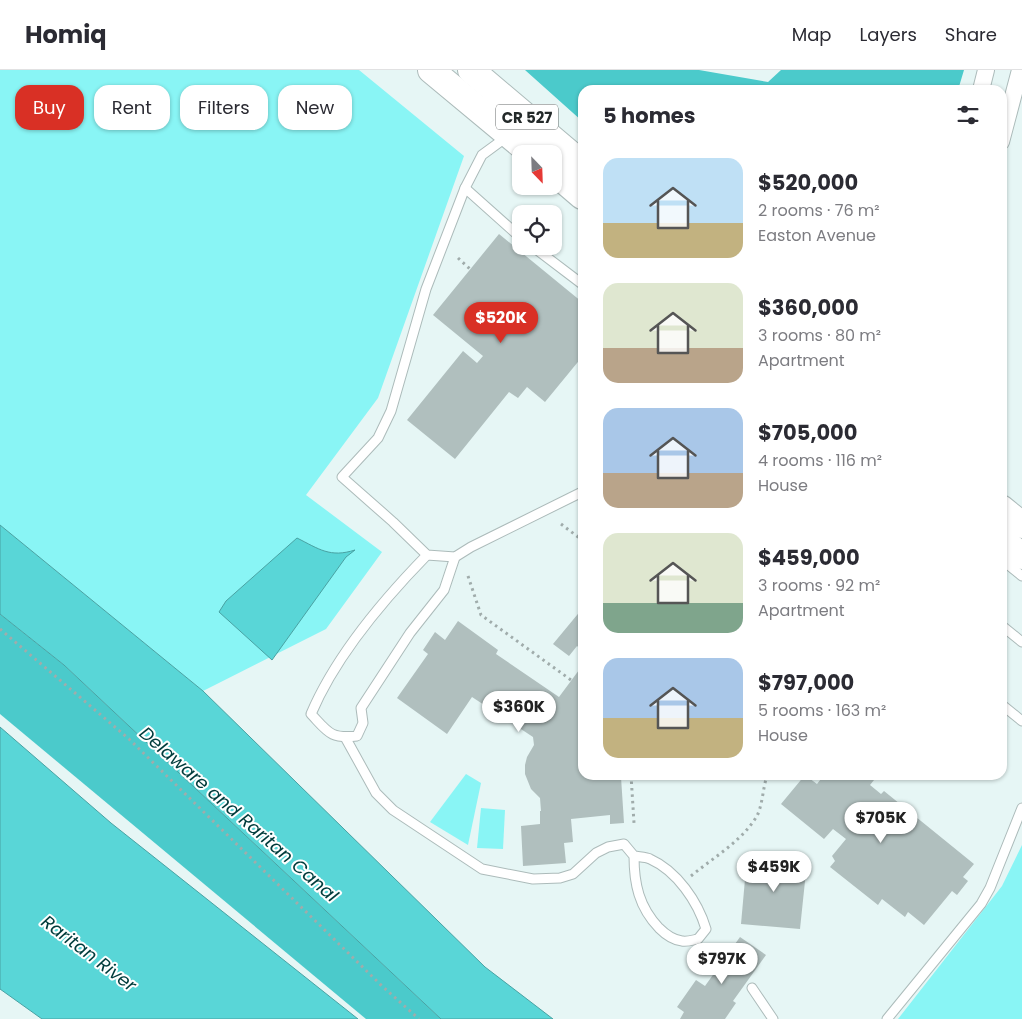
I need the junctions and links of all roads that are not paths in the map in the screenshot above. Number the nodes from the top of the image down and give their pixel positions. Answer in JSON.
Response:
{"nodes":[{"id":1,"x":431,"y":70,"type":"edge"},
{"id":2,"x":471,"y":70,"type":"edge"},
{"id":3,"x":986,"y":70,"type":"edge"},
{"id":4,"x":1020,"y":70,"type":"edge"},
{"id":5,"x":982,"y":85,"type":"edge"},
{"id":6,"x":1007,"y":119,"type":"edge"},
{"id":7,"x":509,"y":134,"type":"junction"},
{"id":8,"x":522,"y":145,"type":"edge"},
{"id":9,"x":578,"y":161,"type":"edge"},
{"id":10,"x":562,"y":179,"type":"edge"},
{"id":11,"x":465,"y":188,"type":"junction"},
{"id":12,"x":578,"y":193,"type":"edge"},
{"id":13,"x":512,"y":230,"type":"edge"},
{"id":14,"x":544,"y":255,"type":"edge"},
{"id":15,"x":578,"y":281,"type":"edge"},
{"id":16,"x":578,"y":494,"type":"edge"},
{"id":17,"x":1007,"y":513,"type":"edge"},
{"id":18,"x":1022,"y":525,"type":"edge"},
{"id":19,"x":1007,"y":544,"type":"edge"},
{"id":20,"x":427,"y":555,"type":"junction"},
{"id":21,"x":1022,"y":556,"type":"edge"},
{"id":22,"x":455,"y":557,"type":"junction"},
{"id":23,"x":1007,"y":564,"type":"edge"},
{"id":24,"x":1022,"y":576,"type":"edge"},
{"id":25,"x":1007,"y":630,"type":"edge"},
{"id":26,"x":1022,"y":642,"type":"edge"},
{"id":27,"x":1007,"y":709,"type":"edge"},
{"id":28,"x":1022,"y":721,"type":"edge"},
{"id":29,"x":345,"y":737,"type":"junction"},
{"id":30,"x":1022,"y":808,"type":"edge"},
{"id":31,"x":634,"y":856,"type":"junction"},
{"id":32,"x":752,"y":988,"type":"dead end"},
{"id":33,"x":772,"y":1019,"type":"edge"},
{"id":34,"x":887,"y":1019,"type":"edge"}],
"edges":[{"from":1,"to":7,"type":"main road","number":"CR 527"},
{"from":2,"to":9,"type":"main road","number":"CR 527"},
{"from":3,"to":5,"type":"street"},
{"from":4,"to":6,"type":"street"},
{"from":7,"to":8,"type":"main road","number":"CR 527"},
{"from":7,"to":11,"type":"lane"},
{"from":10,"to":12,"type":"main road"},
{"from":11,"to":13,"type":"lane"},
{"from":11,"to":20,"type":"lane"},
{"from":14,"to":15,"type":"lane"},
{"from":16,"to":22,"type":"lane"},
{"from":17,"to":18,"type":"main road"},
{"from":19,"to":21,"type":"main road"},
{"from":20,"to":22,"type":"lane"},
{"from":20,"to":29,"type":"lane"},
{"from":22,"to":29,"type":"lane"},
{"from":23,"to":24,"type":"lane"},
{"from":25,"to":26,"type":"lane"},
{"from":27,"to":28,"type":"lane"},
{"from":29,"to":31,"type":"lane"},
{"from":30,"to":34,"type":"lane"},
{"from":31,"to":31,"type":"lane"},
{"from":32,"to":33,"type":"lane"}]}
